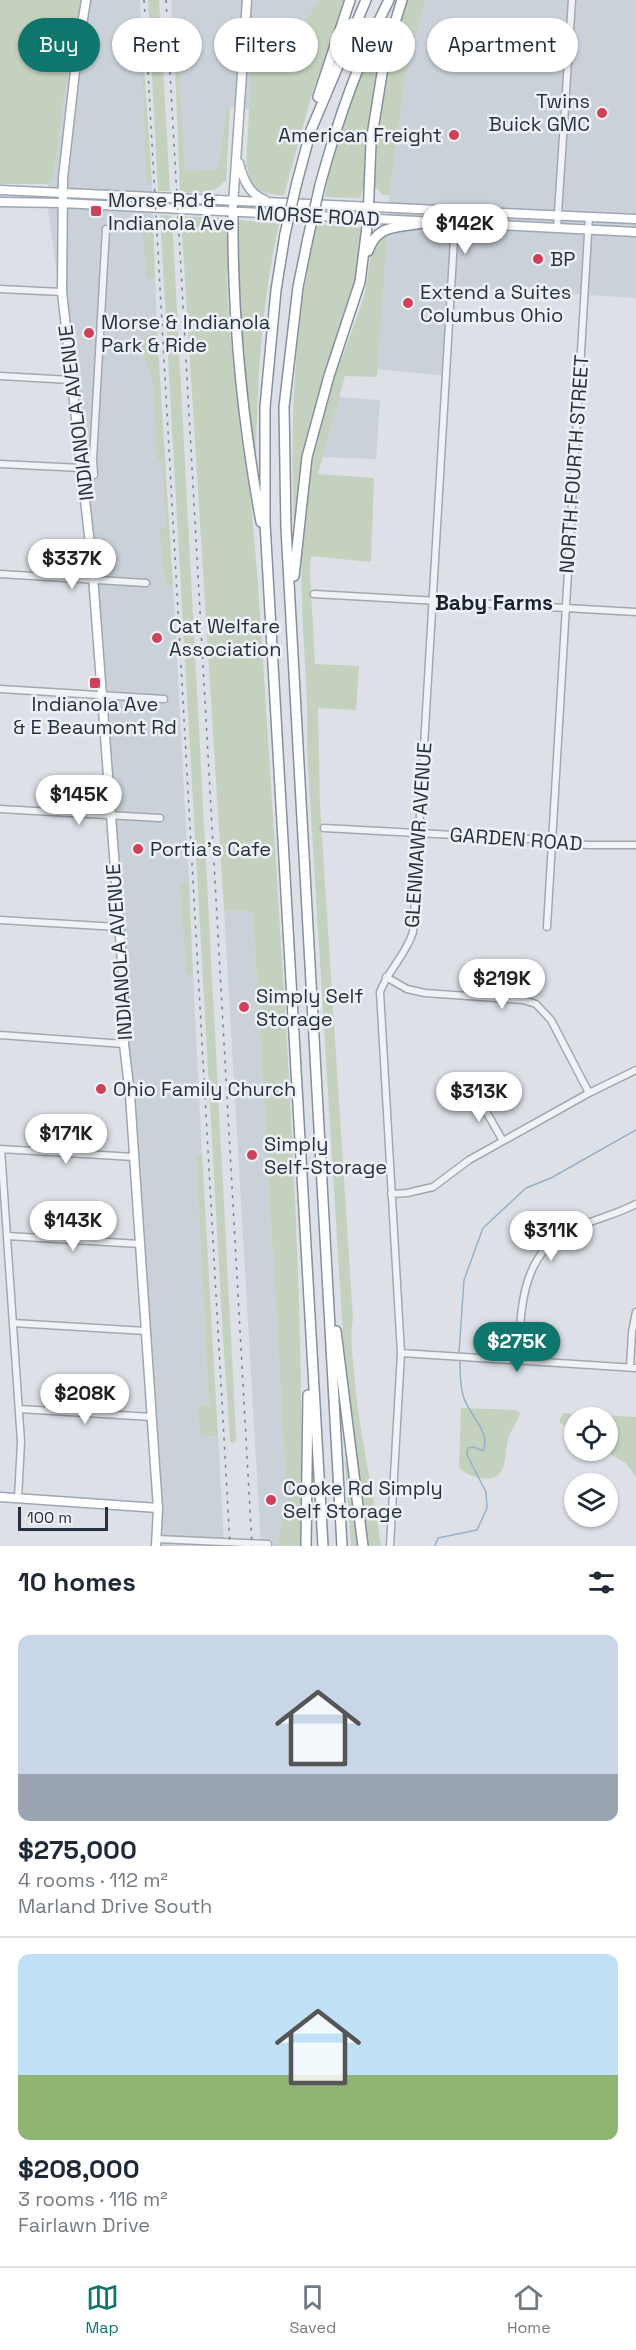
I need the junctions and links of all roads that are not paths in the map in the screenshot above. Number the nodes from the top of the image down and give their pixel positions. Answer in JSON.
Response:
{"nodes":[{"id":1,"x":86,"y":0,"type":"edge"},
{"id":2,"x":247,"y":0,"type":"edge"},
{"id":3,"x":350,"y":0,"type":"edge"},
{"id":4,"x":366,"y":0,"type":"edge"},
{"id":5,"x":389,"y":0,"type":"edge"},
{"id":6,"x":402,"y":0,"type":"edge"},
{"id":7,"x":572,"y":0,"type":"edge"},
{"id":8,"x":237,"y":154,"type":"junction"},
{"id":9,"x":297,"y":182,"type":"junction"},
{"id":10,"x":0,"y":190,"type":"edge"},
{"id":11,"x":63,"y":192,"type":"junction"},
{"id":12,"x":234,"y":200,"type":"junction"},
{"id":13,"x":0,"y":202,"type":"edge"},
{"id":14,"x":62,"y":203,"type":"junction"},
{"id":15,"x":275,"y":203,"type":"junction"},
{"id":16,"x":368,"y":207,"type":"junction"},
{"id":17,"x":233,"y":211,"type":"junction"},
{"id":18,"x":504,"y":213,"type":"junction"},
{"id":19,"x":558,"y":216,"type":"junction"},
{"id":20,"x":589,"y":217,"type":"junction"},
{"id":21,"x":368,"y":219,"type":"junction"},
{"id":22,"x":636,"y":219,"type":"edge"},
{"id":23,"x":429,"y":221,"type":"junction"},
{"id":24,"x":455,"y":222,"type":"junction"},
{"id":25,"x":557,"y":228,"type":"junction"},
{"id":26,"x":106,"y":230,"type":"dead end"},
{"id":27,"x":588,"y":230,"type":"junction"},
{"id":28,"x":636,"y":232,"type":"edge"},
{"id":29,"x":363,"y":258,"type":"junction"},
{"id":30,"x":0,"y":289,"type":"edge"},
{"id":31,"x":63,"y":292,"type":"junction"},
{"id":32,"x":0,"y":376,"type":"edge"},
{"id":33,"x":71,"y":380,"type":"junction"},
{"id":34,"x":93,"y":459,"type":"junction"},
{"id":35,"x":0,"y":464,"type":"edge"},
{"id":36,"x":82,"y":464,"type":"junction"},
{"id":37,"x":94,"y":475,"type":"dead end"},
{"id":38,"x":267,"y":554,"type":"junction"},
{"id":39,"x":0,"y":574,"type":"edge"},
{"id":40,"x":94,"y":579,"type":"junction"},
{"id":41,"x":146,"y":583,"type":"dead end"},
{"id":42,"x":314,"y":594,"type":"dead end"},
{"id":43,"x":433,"y":600,"type":"junction"},
{"id":44,"x":566,"y":609,"type":"junction"},
{"id":45,"x":636,"y":612,"type":"edge"},
{"id":46,"x":291,"y":620,"type":"junction"},
{"id":47,"x":0,"y":689,"type":"edge"},
{"id":48,"x":101,"y":695,"type":"junction"},
{"id":49,"x":164,"y":699,"type":"dead end"},
{"id":50,"x":0,"y":809,"type":"edge"},
{"id":51,"x":110,"y":816,"type":"junction"},
{"id":52,"x":160,"y":818,"type":"dead end"},
{"id":53,"x":324,"y":828,"type":"dead end"},
{"id":54,"x":419,"y":833,"type":"junction"},
{"id":55,"x":551,"y":841,"type":"junction"},
{"id":56,"x":636,"y":845,"type":"edge"},
{"id":57,"x":0,"y":920,"type":"edge"},
{"id":58,"x":118,"y":927,"type":"junction"},
{"id":59,"x":547,"y":927,"type":"dead end"},
{"id":60,"x":386,"y":977,"type":"junction"},
{"id":61,"x":0,"y":1035,"type":"edge"},
{"id":62,"x":124,"y":1044,"type":"junction"},
{"id":63,"x":636,"y":1070,"type":"edge"},
{"id":64,"x":476,"y":1094,"type":"dead end"},
{"id":65,"x":589,"y":1094,"type":"junction"},
{"id":66,"x":503,"y":1141,"type":"junction"},
{"id":67,"x":0,"y":1149,"type":"edge"},
{"id":68,"x":134,"y":1157,"type":"junction"},
{"id":69,"x":391,"y":1194,"type":"junction"},
{"id":70,"x":636,"y":1204,"type":"edge"},
{"id":71,"x":7,"y":1236,"type":"junction"},
{"id":72,"x":140,"y":1245,"type":"junction"},
{"id":73,"x":329,"y":1279,"type":"junction"},
{"id":74,"x":309,"y":1305,"type":"junction"},
{"id":75,"x":636,"y":1312,"type":"edge"},
{"id":76,"x":13,"y":1323,"type":"junction"},
{"id":77,"x":146,"y":1330,"type":"junction"},
{"id":78,"x":400,"y":1353,"type":"junction"},
{"id":79,"x":518,"y":1361,"type":"junction"},
{"id":80,"x":633,"y":1368,"type":"edge"},
{"id":81,"x":19,"y":1409,"type":"junction"},
{"id":82,"x":152,"y":1417,"type":"junction"},
{"id":83,"x":0,"y":1497,"type":"edge"},
{"id":84,"x":18,"y":1498,"type":"junction"},
{"id":85,"x":158,"y":1508,"type":"junction"},
{"id":86,"x":157,"y":1542,"type":"edge"},
{"id":87,"x":268,"y":1544,"type":"dead end"},
{"id":88,"x":306,"y":1546,"type":"edge"},
{"id":89,"x":323,"y":1546,"type":"edge"},
{"id":90,"x":342,"y":1546,"type":"edge"},
{"id":91,"x":363,"y":1546,"type":"edge"},
{"id":92,"x":390,"y":1546,"type":"edge"}],
"edges":[{"from":1,"to":11,"type":"main road","name":"INDIANOLA AVENUE"},
{"from":2,"to":8,"type":"main road"},
{"from":3,"to":9,"type":"highway"},
{"from":4,"to":9,"type":"highway"},
{"from":5,"to":46,"type":"highway","bridge":true},
{"from":6,"to":16,"type":"highway"},
{"from":7,"to":19,"type":"street"},
{"from":8,"to":12,"type":"main road"},
{"from":8,"to":15,"type":"main road"},
{"from":9,"to":38,"type":"highway","bridge":true},
{"from":10,"to":11,"type":"main road","name":"MORSE ROAD"},
{"from":11,"to":12,"type":"main road","name":"MORSE ROAD"},
{"from":11,"to":14,"type":"main road","name":"INDIANOLA AVENUE"},
{"from":12,"to":15,"type":"main road","name":"MORSE ROAD"},
{"from":12,"to":17,"type":"main road"},
{"from":13,"to":14,"type":"main road","name":"MORSE ROAD"},
{"from":14,"to":17,"type":"main road","name":"MORSE ROAD"},
{"from":14,"to":31,"type":"main road","name":"INDIANOLA AVENUE"},
{"from":15,"to":16,"type":"main road","name":"MORSE ROAD"},
{"from":16,"to":18,"type":"main road","name":"MORSE ROAD"},
{"from":16,"to":21,"type":"highway"},
{"from":17,"to":21,"type":"main road","name":"MORSE ROAD"},
{"from":17,"to":38,"type":"highway"},
{"from":18,"to":19,"type":"main road","name":"MORSE ROAD"},
{"from":18,"to":24,"type":"main road"},
{"from":19,"to":20,"type":"main road","name":"MORSE ROAD"},
{"from":19,"to":25,"type":"street"},
{"from":20,"to":22,"type":"main road","name":"MORSE ROAD"},
{"from":20,"to":27,"type":"street","name":"NORTH FOURTH STREET"},
{"from":21,"to":23,"type":"main road","name":"MORSE ROAD"},
{"from":21,"to":29,"type":"highway"},
{"from":23,"to":24,"type":"main road","name":"MORSE ROAD"},
{"from":23,"to":29,"type":"highway"},
{"from":24,"to":25,"type":"main road","name":"MORSE ROAD"},
{"from":24,"to":43,"type":"street","name":"GLENMAWR AVENUE"},
{"from":25,"to":27,"type":"main road","name":"MORSE ROAD"},
{"from":26,"to":34,"type":"street"},
{"from":27,"to":28,"type":"main road","name":"MORSE ROAD"},
{"from":27,"to":44,"type":"street","name":"NORTH FOURTH STREET"},
{"from":29,"to":46,"type":"highway"},
{"from":30,"to":31,"type":"street"},
{"from":31,"to":33,"type":"main road","name":"INDIANOLA AVENUE"},
{"from":32,"to":33,"type":"street"},
{"from":33,"to":36,"type":"main road","name":"INDIANOLA AVENUE"},
{"from":34,"to":36,"type":"street"},
{"from":34,"to":37,"type":"street"},
{"from":35,"to":36,"type":"street"},
{"from":36,"to":40,"type":"main road","name":"INDIANOLA AVENUE"},
{"from":38,"to":74,"type":"highway"},
{"from":39,"to":40,"type":"street"},
{"from":40,"to":41,"type":"street"},
{"from":40,"to":48,"type":"main road","name":"INDIANOLA AVENUE"},
{"from":42,"to":43,"type":"street"},
{"from":43,"to":44,"type":"street"},
{"from":43,"to":54,"type":"street","name":"GLENMAWR AVENUE"},
{"from":44,"to":45,"type":"street"},
{"from":44,"to":55,"type":"street","name":"NORTH FOURTH STREET"},
{"from":46,"to":73,"type":"highway"},
{"from":47,"to":48,"type":"street"},
{"from":48,"to":49,"type":"street"},
{"from":48,"to":51,"type":"main road","name":"INDIANOLA AVENUE"},
{"from":50,"to":51,"type":"street"},
{"from":51,"to":52,"type":"street"},
{"from":51,"to":58,"type":"main road","name":"INDIANOLA AVENUE"},
{"from":53,"to":54,"type":"street","name":"GARDEN ROAD"},
{"from":54,"to":55,"type":"street","name":"GARDEN ROAD"},
{"from":54,"to":60,"type":"street","name":"GLENMAWR AVENUE"},
{"from":55,"to":56,"type":"street","name":"GARDEN ROAD"},
{"from":55,"to":59,"type":"street","name":"NORTH FOURTH STREET"},
{"from":57,"to":58,"type":"street"},
{"from":58,"to":62,"type":"main road","name":"INDIANOLA AVENUE"},
{"from":60,"to":65,"type":"street"},
{"from":60,"to":69,"type":"street","name":"GLENMAWR AVENUE"},
{"from":61,"to":62,"type":"street"},
{"from":62,"to":68,"type":"main road","name":"INDIANOLA AVENUE"},
{"from":63,"to":65,"type":"street"},
{"from":64,"to":66,"type":"street"},
{"from":65,"to":66,"type":"street"},
{"from":66,"to":69,"type":"street"},
{"from":67,"to":68,"type":"street"},
{"from":67,"to":71,"type":"street"},
{"from":68,"to":72,"type":"main road","name":"INDIANOLA AVENUE"},
{"from":69,"to":78,"type":"street","name":"GLENMAWR AVENUE"},
{"from":70,"to":79,"type":"street"},
{"from":71,"to":72,"type":"street"},
{"from":71,"to":76,"type":"street"},
{"from":72,"to":77,"type":"main road","name":"INDIANOLA AVENUE"},
{"from":73,"to":90,"type":"highway"},
{"from":73,"to":91,"type":"highway"},
{"from":74,"to":88,"type":"highway"},
{"from":74,"to":89,"type":"highway"},
{"from":75,"to":80,"type":"street"},
{"from":76,"to":77,"type":"street"},
{"from":76,"to":81,"type":"street"},
{"from":77,"to":82,"type":"main road","name":"INDIANOLA AVENUE"},
{"from":78,"to":79,"type":"street"},
{"from":78,"to":92,"type":"street","name":"GLENMAWR AVENUE"},
{"from":79,"to":80,"type":"street"},
{"from":81,"to":82,"type":"street"},
{"from":81,"to":84,"type":"street"},
{"from":82,"to":85,"type":"main road","name":"INDIANOLA AVENUE"},
{"from":83,"to":84,"type":"main road"},
{"from":84,"to":85,"type":"main road"},
{"from":85,"to":86,"type":"main road","name":"INDIANOLA AVENUE"},
{"from":86,"to":87,"type":"street"}]}
